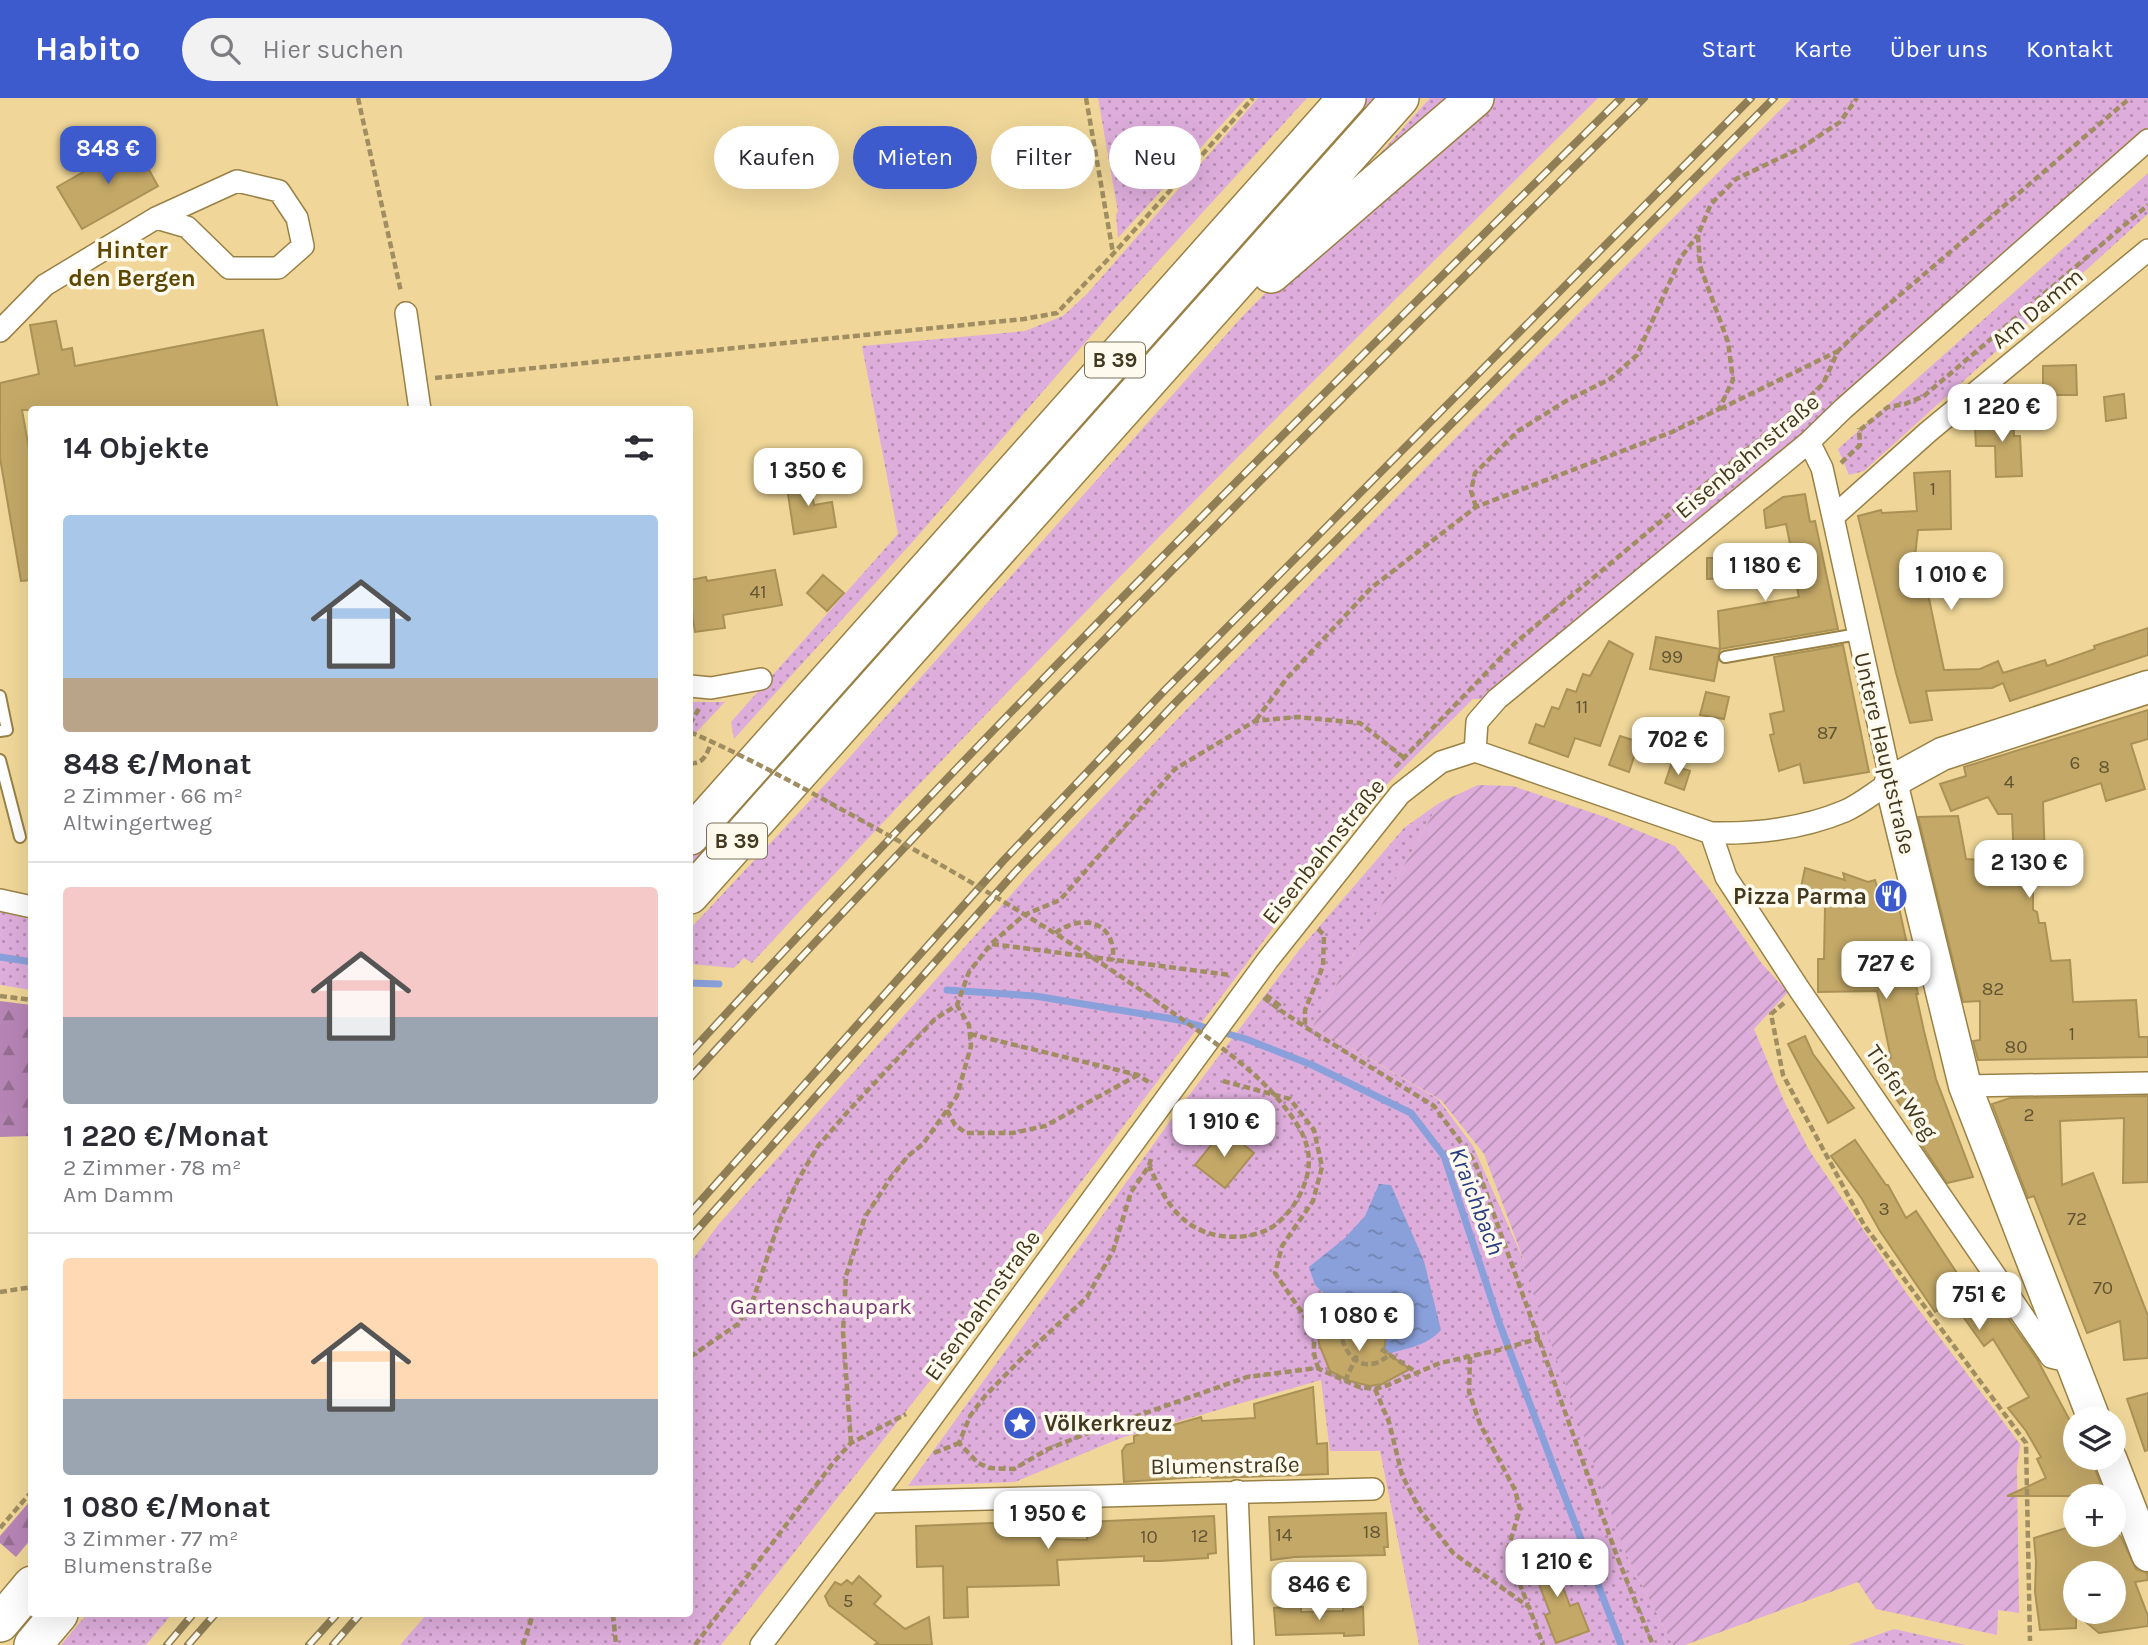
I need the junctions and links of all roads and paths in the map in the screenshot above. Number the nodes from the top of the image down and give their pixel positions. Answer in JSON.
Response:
{"nodes":[{"id":1,"x":358,"y":98,"type":"edge"},
{"id":2,"x":1086,"y":98,"type":"edge"},
{"id":3,"x":1253,"y":98,"type":"edge"},
{"id":4,"x":1400,"y":98,"type":"edge"},
{"id":5,"x":1475,"y":98,"type":"edge"},
{"id":6,"x":1857,"y":98,"type":"edge"},
{"id":7,"x":2130,"y":98,"type":"edge"},
{"id":8,"x":1343,"y":102,"type":"edge"},
{"id":9,"x":2148,"y":140,"type":"edge"},
{"id":10,"x":2148,"y":205,"type":"edge"},
{"id":11,"x":156,"y":218,"type":"junction"},
{"id":12,"x":1698,"y":234,"type":"junction"},
{"id":13,"x":2148,"y":250,"type":"edge"},
{"id":14,"x":1113,"y":254,"type":"junction"},
{"id":15,"x":406,"y":313,"type":"joint"},
{"id":16,"x":1201,"y":322,"type":"junction"},
{"id":17,"x":0,"y":331,"type":"edge"},
{"id":18,"x":1838,"y":351,"type":"junction"},
{"id":19,"x":416,"y":380,"type":"junction"},
{"id":20,"x":419,"y":406,"type":"edge"},
{"id":21,"x":1719,"y":409,"type":"junction"},
{"id":22,"x":1860,"y":430,"type":"dead end"},
{"id":23,"x":1809,"y":442,"type":"junction"},
{"id":24,"x":1476,"y":507,"type":"junction"},
{"id":25,"x":1833,"y":517,"type":"junction"},
{"id":26,"x":1858,"y":634,"type":"junction"},
{"id":27,"x":1725,"y":657,"type":"dead end"},
{"id":28,"x":761,"y":679,"type":"dead end"},
{"id":29,"x":693,"y":686,"type":"edge"},
{"id":30,"x":2148,"y":687,"type":"edge"},
{"id":31,"x":0,"y":696,"type":"edge"},
{"id":32,"x":1255,"y":721,"type":"junction"},
{"id":33,"x":0,"y":731,"type":"edge"},
{"id":34,"x":693,"y":733,"type":"edge"},
{"id":35,"x":712,"y":741,"type":"junction"},
{"id":36,"x":1475,"y":751,"type":"junction"},
{"id":37,"x":1404,"y":757,"type":"junction"},
{"id":38,"x":0,"y":760,"type":"edge"},
{"id":39,"x":693,"y":763,"type":"edge"},
{"id":40,"x":1386,"y":777,"type":"dead end"},
{"id":41,"x":1891,"y":782,"type":"junction"},
{"id":42,"x":1351,"y":816,"type":"dead end"},
{"id":43,"x":693,"y":833,"type":"edge"},
{"id":44,"x":1712,"y":833,"type":"junction"},
{"id":45,"x":20,"y":837,"type":"dead end"},
{"id":46,"x":1325,"y":846,"type":"dead end"},
{"id":47,"x":693,"y":892,"type":"edge"},
{"id":48,"x":0,"y":900,"type":"edge"},
{"id":49,"x":28,"y":906,"type":"edge"},
{"id":50,"x":1316,"y":927,"type":"dead end"},
{"id":51,"x":1055,"y":933,"type":"junction"},
{"id":52,"x":991,"y":944,"type":"junction"},
{"id":53,"x":1113,"y":960,"type":"junction"},
{"id":54,"x":1234,"y":975,"type":"dead end"},
{"id":55,"x":1800,"y":989,"type":"junction"},
{"id":56,"x":1263,"y":995,"type":"dead end"},
{"id":57,"x":0,"y":996,"type":"edge"},
{"id":58,"x":28,"y":1000,"type":"edge"},
{"id":59,"x":957,"y":1005,"type":"junction"},
{"id":60,"x":1305,"y":1027,"type":"junction"},
{"id":61,"x":970,"y":1034,"type":"junction"},
{"id":62,"x":1138,"y":1074,"type":"junction"},
{"id":63,"x":1223,"y":1081,"type":"dead end"},
{"id":64,"x":2148,"y":1083,"type":"edge"},
{"id":65,"x":1965,"y":1086,"type":"junction"},
{"id":66,"x":1148,"y":1087,"type":"dead end"},
{"id":67,"x":947,"y":1110,"type":"junction"},
{"id":68,"x":28,"y":1288,"type":"edge"},
{"id":69,"x":0,"y":1292,"type":"edge"},
{"id":70,"x":1340,"y":1329,"type":"junction"},
{"id":71,"x":1350,"y":1330,"type":"dead end"},
{"id":72,"x":1315,"y":1332,"type":"junction"},
{"id":73,"x":1540,"y":1338,"type":"junction"},
{"id":74,"x":1381,"y":1349,"type":"dead end"},
{"id":75,"x":1358,"y":1353,"type":"dead end"},
{"id":76,"x":1391,"y":1354,"type":"junction"},
{"id":77,"x":693,"y":1355,"type":"edge"},
{"id":78,"x":1470,"y":1357,"type":"junction"},
{"id":79,"x":1356,"y":1360,"type":"junction"},
{"id":80,"x":2071,"y":1362,"type":"junction"},
{"id":81,"x":1317,"y":1368,"type":"junction"},
{"id":82,"x":1416,"y":1372,"type":"junction"},
{"id":83,"x":1345,"y":1381,"type":"junction"},
{"id":84,"x":1375,"y":1389,"type":"junction"},
{"id":85,"x":2089,"y":1407,"type":"edge"},
{"id":86,"x":908,"y":1413,"type":"dead end"},
{"id":87,"x":851,"y":1443,"type":"junction"},
{"id":88,"x":2115,"y":1470,"type":"edge"},
{"id":89,"x":1373,"y":1489,"type":"dead end"},
{"id":90,"x":1237,"y":1491,"type":"junction"},
{"id":91,"x":28,"y":1496,"type":"edge"},
{"id":92,"x":870,"y":1502,"type":"junction"},
{"id":93,"x":0,"y":1528,"type":"edge"},
{"id":94,"x":2148,"y":1555,"type":"edge"},
{"id":95,"x":28,"y":1590,"type":"edge"},
{"id":96,"x":1529,"y":1607,"type":"junction"},
{"id":97,"x":56,"y":1617,"type":"edge"},
{"id":98,"x":532,"y":1617,"type":"edge"},
{"id":99,"x":613,"y":1617,"type":"edge"},
{"id":100,"x":0,"y":1623,"type":"edge"},
{"id":101,"x":2030,"y":1642,"type":"dead end"},
{"id":102,"x":33,"y":1645,"type":"edge"},
{"id":103,"x":523,"y":1645,"type":"edge"},
{"id":104,"x":616,"y":1645,"type":"edge"},
{"id":105,"x":695,"y":1645,"type":"edge"},
{"id":106,"x":761,"y":1645,"type":"edge"},
{"id":107,"x":1243,"y":1645,"type":"edge"},
{"id":108,"x":1543,"y":1645,"type":"edge"},
{"id":109,"x":1653,"y":1645,"type":"edge"}],
"edges":[{"from":1,"to":15,"type":"path"},
{"from":2,"to":14,"type":"path"},
{"from":3,"to":14,"type":"path"},
{"from":4,"to":16,"type":"highway","number":"B 39"},
{"from":5,"to":16,"type":"highway"},
{"from":6,"to":12,"type":"path"},
{"from":7,"to":18,"type":"path"},
{"from":8,"to":43,"type":"highway","number":"B 39"},
{"from":9,"to":23,"type":"street","name":"Eisenbahnstraße"},
{"from":10,"to":22,"type":"path"},
{"from":11,"to":11,"type":"street"},
{"from":11,"to":17,"type":"street"},
{"from":12,"to":21,"type":"path"},
{"from":12,"to":24,"type":"path"},
{"from":13,"to":25,"type":"street","name":"Am Damm"},
{"from":14,"to":19,"type":"path"},
{"from":15,"to":19,"type":"street"},
{"from":16,"to":47,"type":"highway","number":"B 39"},
{"from":18,"to":21,"type":"path"},
{"from":18,"to":37,"type":"path"},
{"from":19,"to":20,"type":"street"},
{"from":21,"to":24,"type":"path"},
{"from":23,"to":25,"type":"street","name":"Untere Hauptstraße"},
{"from":23,"to":36,"type":"street","name":"Eisenbahnstraße"},
{"from":24,"to":32,"type":"path"},
{"from":25,"to":26,"type":"street","name":"Untere Hauptstraße"},
{"from":26,"to":27,"type":"lane"},
{"from":26,"to":41,"type":"street","name":"Untere Hauptstraße"},
{"from":28,"to":29,"type":"street"},
{"from":30,"to":41,"type":"main road"},
{"from":31,"to":33,"type":"lane"},
{"from":32,"to":37,"type":"path"},
{"from":32,"to":52,"type":"path"},
{"from":34,"to":35,"type":"path","bridge":true},
{"from":35,"to":39,"type":"path"},
{"from":35,"to":51,"type":"path","bridge":true},
{"from":36,"to":44,"type":"street"},
{"from":36,"to":92,"type":"street","name":"Eisenbahnstraße"},
{"from":37,"to":40,"type":"path"},
{"from":38,"to":45,"type":"lane"},
{"from":41,"to":44,"type":"street"},
{"from":41,"to":65,"type":"main road","name":"Untere Hauptstraße"},
{"from":42,"to":46,"type":"path"},
{"from":44,"to":55,"type":"street","name":"Tiefer Weg"},
{"from":48,"to":49,"type":"street"},
{"from":50,"to":60,"type":"path"},
{"from":51,"to":53,"type":"path"},
{"from":51,"to":81,"type":"path","bridge":true},
{"from":52,"to":53,"type":"path"},
{"from":52,"to":59,"type":"path"},
{"from":53,"to":54,"type":"path"},
{"from":55,"to":80,"type":"street","name":"Tiefer Weg"},
{"from":55,"to":101,"type":"path"},
{"from":56,"to":60,"type":"path"},
{"from":57,"to":58,"type":"path"},
{"from":59,"to":61,"type":"path"},
{"from":59,"to":77,"type":"path"},
{"from":60,"to":73,"type":"path"},
{"from":61,"to":62,"type":"path"},
{"from":61,"to":67,"type":"path"},
{"from":62,"to":66,"type":"path"},
{"from":62,"to":67,"type":"path"},
{"from":63,"to":72,"type":"path"},
{"from":64,"to":65,"type":"street"},
{"from":65,"to":80,"type":"main road","name":"Untere Hauptstraße"},
{"from":67,"to":87,"type":"path"},
{"from":68,"to":69,"type":"path"},
{"from":70,"to":71,"type":"path"},
{"from":70,"to":72,"type":"path"},
{"from":70,"to":79,"type":"path"},
{"from":72,"to":81,"type":"path"},
{"from":73,"to":78,"type":"path"},
{"from":73,"to":109,"type":"path"},
{"from":74,"to":76,"type":"path"},
{"from":75,"to":79,"type":"path"},
{"from":76,"to":79,"type":"path"},
{"from":76,"to":82,"type":"path"},
{"from":78,"to":82,"type":"path"},
{"from":78,"to":96,"type":"path"},
{"from":79,"to":83,"type":"path"},
{"from":80,"to":85,"type":"main road","name":"Untere Hauptstraße"},
{"from":81,"to":83,"type":"path"},
{"from":82,"to":84,"type":"path"},
{"from":83,"to":84,"type":"path"},
{"from":84,"to":96,"type":"path"},
{"from":86,"to":87,"type":"path"},
{"from":87,"to":105,"type":"path"},
{"from":88,"to":94,"type":"main road"},
{"from":89,"to":90,"type":"street","name":"Blumenstraße"},
{"from":90,"to":92,"type":"street","name":"Blumenstraße"},
{"from":90,"to":107,"type":"street"},
{"from":91,"to":93,"type":"path"},
{"from":92,"to":106,"type":"street","name":"Eisenbahnstraße"},
{"from":95,"to":100,"type":"highway"},
{"from":96,"to":108,"type":"path"},
{"from":97,"to":102,"type":"highway"},
{"from":98,"to":103,"type":"path"},
{"from":99,"to":104,"type":"path"}]}
